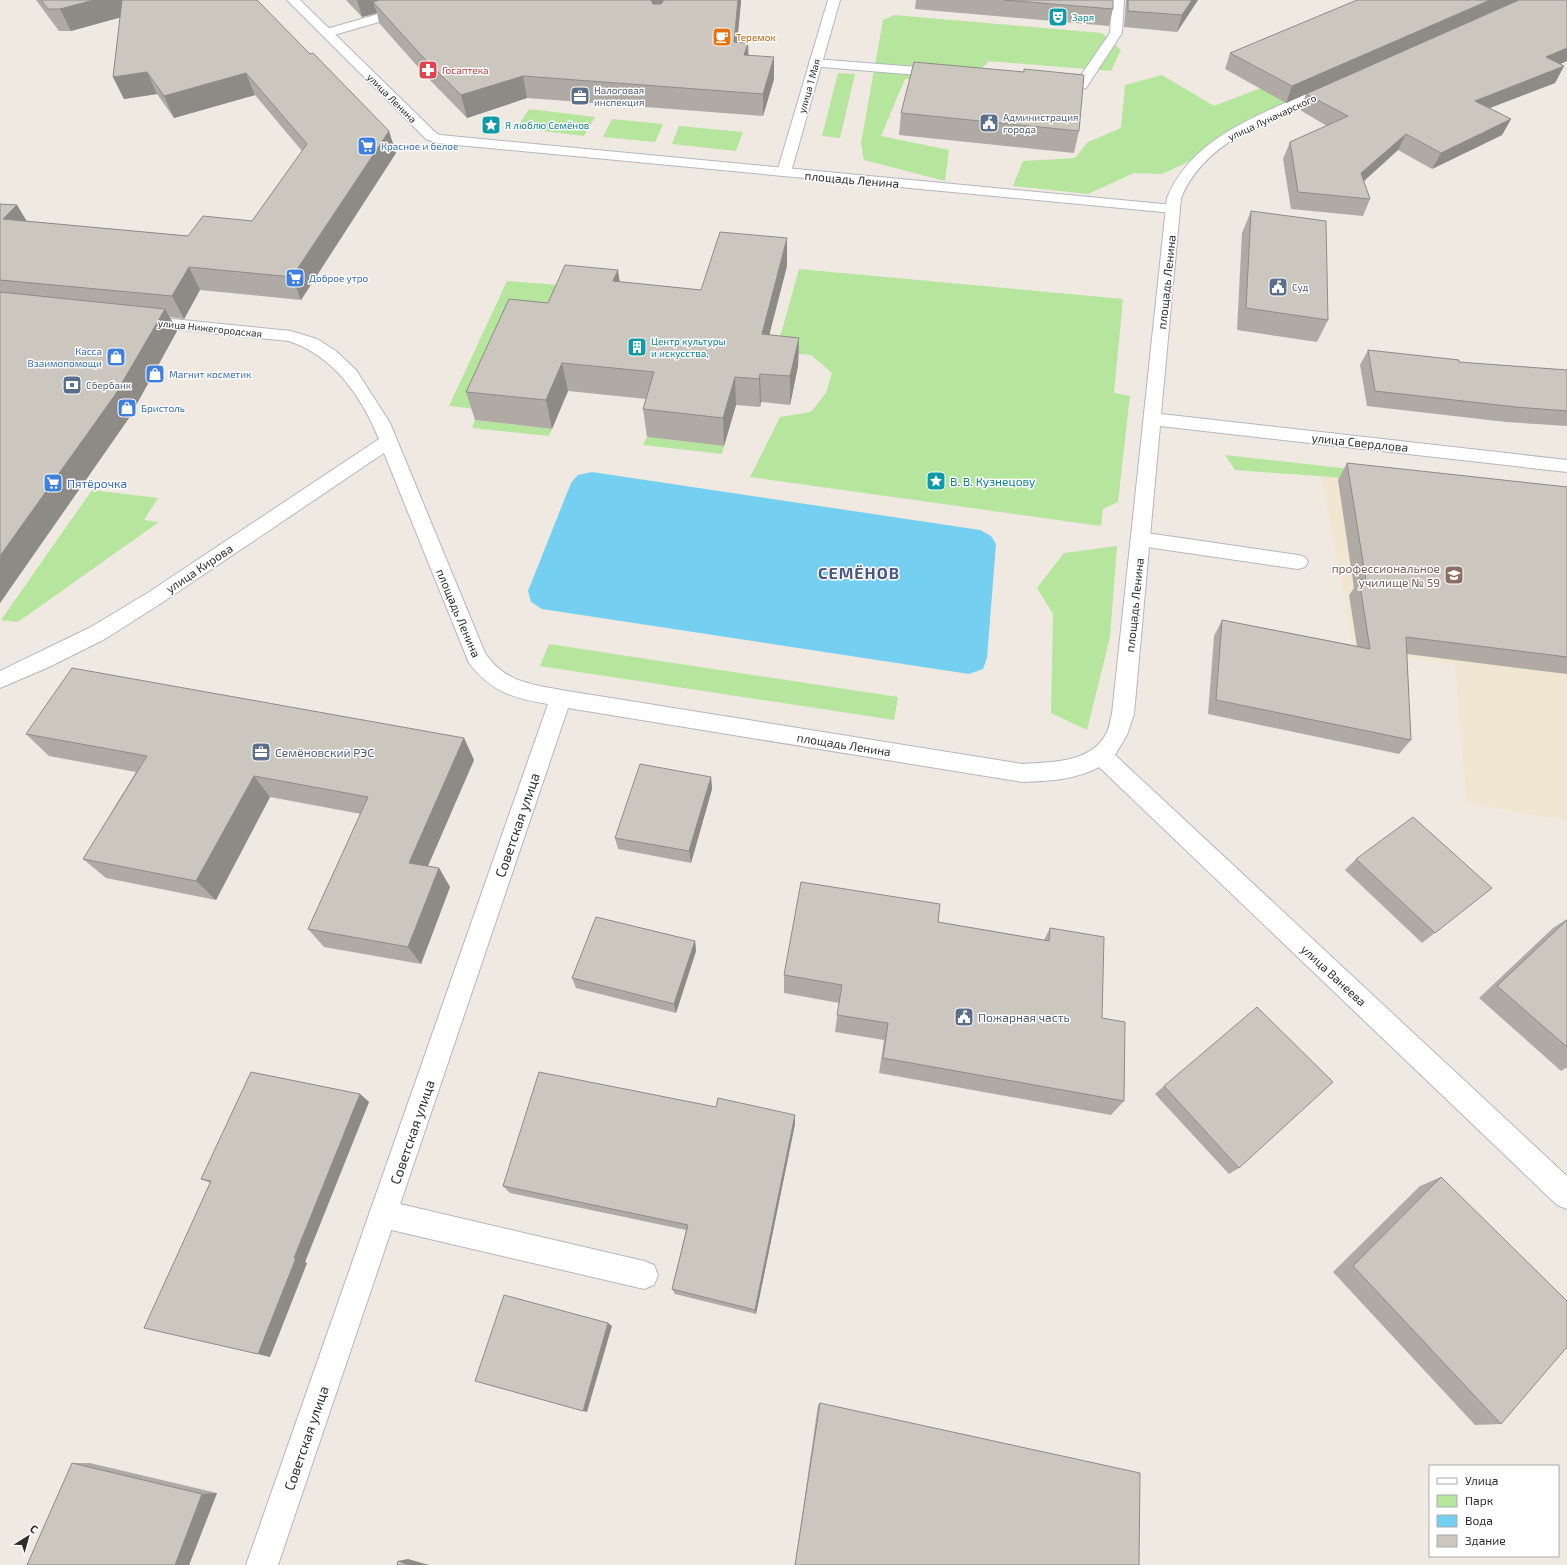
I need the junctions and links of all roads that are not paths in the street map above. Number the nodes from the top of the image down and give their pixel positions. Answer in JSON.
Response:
{"nodes":[{"id":1,"x":293,"y":0,"type":"edge"},
{"id":2,"x":834,"y":0,"type":"edge"},
{"id":3,"x":1118,"y":0,"type":"edge"},
{"id":4,"x":418,"y":7,"type":"edge"},
{"id":5,"x":327,"y":33,"type":"junction"},
{"id":6,"x":815,"y":63,"type":"junction"},
{"id":7,"x":957,"y":75,"type":"edge"},
{"id":8,"x":1042,"y":82,"type":"edge"},
{"id":9,"x":1346,"y":83,"type":"edge"},
{"id":10,"x":515,"y":145,"type":"joint"},
{"id":11,"x":784,"y":172,"type":"junction"},
{"id":12,"x":1173,"y":209,"type":"junction"},
{"id":13,"x":126,"y":320,"type":"edge"},
{"id":14,"x":1152,"y":419,"type":"junction"},
{"id":15,"x":381,"y":423,"type":"joint"},
{"id":16,"x":389,"y":441,"type":"junction"},
{"id":17,"x":1567,"y":466,"type":"edge"},
{"id":18,"x":1140,"y":539,"type":"junction"},
{"id":19,"x":1298,"y":562,"type":"dead end"},
{"id":20,"x":0,"y":680,"type":"edge"},
{"id":21,"x":561,"y":698,"type":"junction"},
{"id":22,"x":1101,"y":756,"type":"junction"},
{"id":23,"x":1567,"y":1194,"type":"edge"},
{"id":24,"x":383,"y":1214,"type":"junction"},
{"id":25,"x":644,"y":1275,"type":"dead end"},
{"id":26,"x":262,"y":1565,"type":"edge"}],
"edges":[{"from":1,"to":5,"type":"street","name":"улица Ленина"},
{"from":2,"to":6,"type":"street","name":"улица 1 Мая"},
{"from":3,"to":8,"type":"street"},
{"from":4,"to":5,"type":"street"},
{"from":5,"to":10,"type":"street","name":"улица Ленина"},
{"from":6,"to":7,"type":"street"},
{"from":6,"to":11,"type":"street","name":"улица 1 Мая"},
{"from":9,"to":12,"type":"street","name":"улица Луначарского"},
{"from":10,"to":11,"type":"street","name":"площадь Ленина"},
{"from":11,"to":12,"type":"street","name":"площадь Ленина"},
{"from":12,"to":14,"type":"street","name":"площадь Ленина"},
{"from":13,"to":15,"type":"street","name":"улица Нижегородская"},
{"from":14,"to":17,"type":"street","name":"улица Свердлова"},
{"from":14,"to":18,"type":"street","name":"площадь Ленина"},
{"from":15,"to":16,"type":"street","name":"площадь Ленина"},
{"from":16,"to":20,"type":"street","name":"улица Кирова"},
{"from":16,"to":21,"type":"street","name":"площадь Ленина"},
{"from":18,"to":19,"type":"street"},
{"from":18,"to":22,"type":"street","name":"площадь Ленина"},
{"from":21,"to":22,"type":"street","name":"площадь Ленина"},
{"from":21,"to":24,"type":"street","name":"Советская улица"},
{"from":22,"to":23,"type":"street","name":"улица Ванеева"},
{"from":24,"to":25,"type":"street"},
{"from":24,"to":26,"type":"street","name":"Советская улица"}]}
